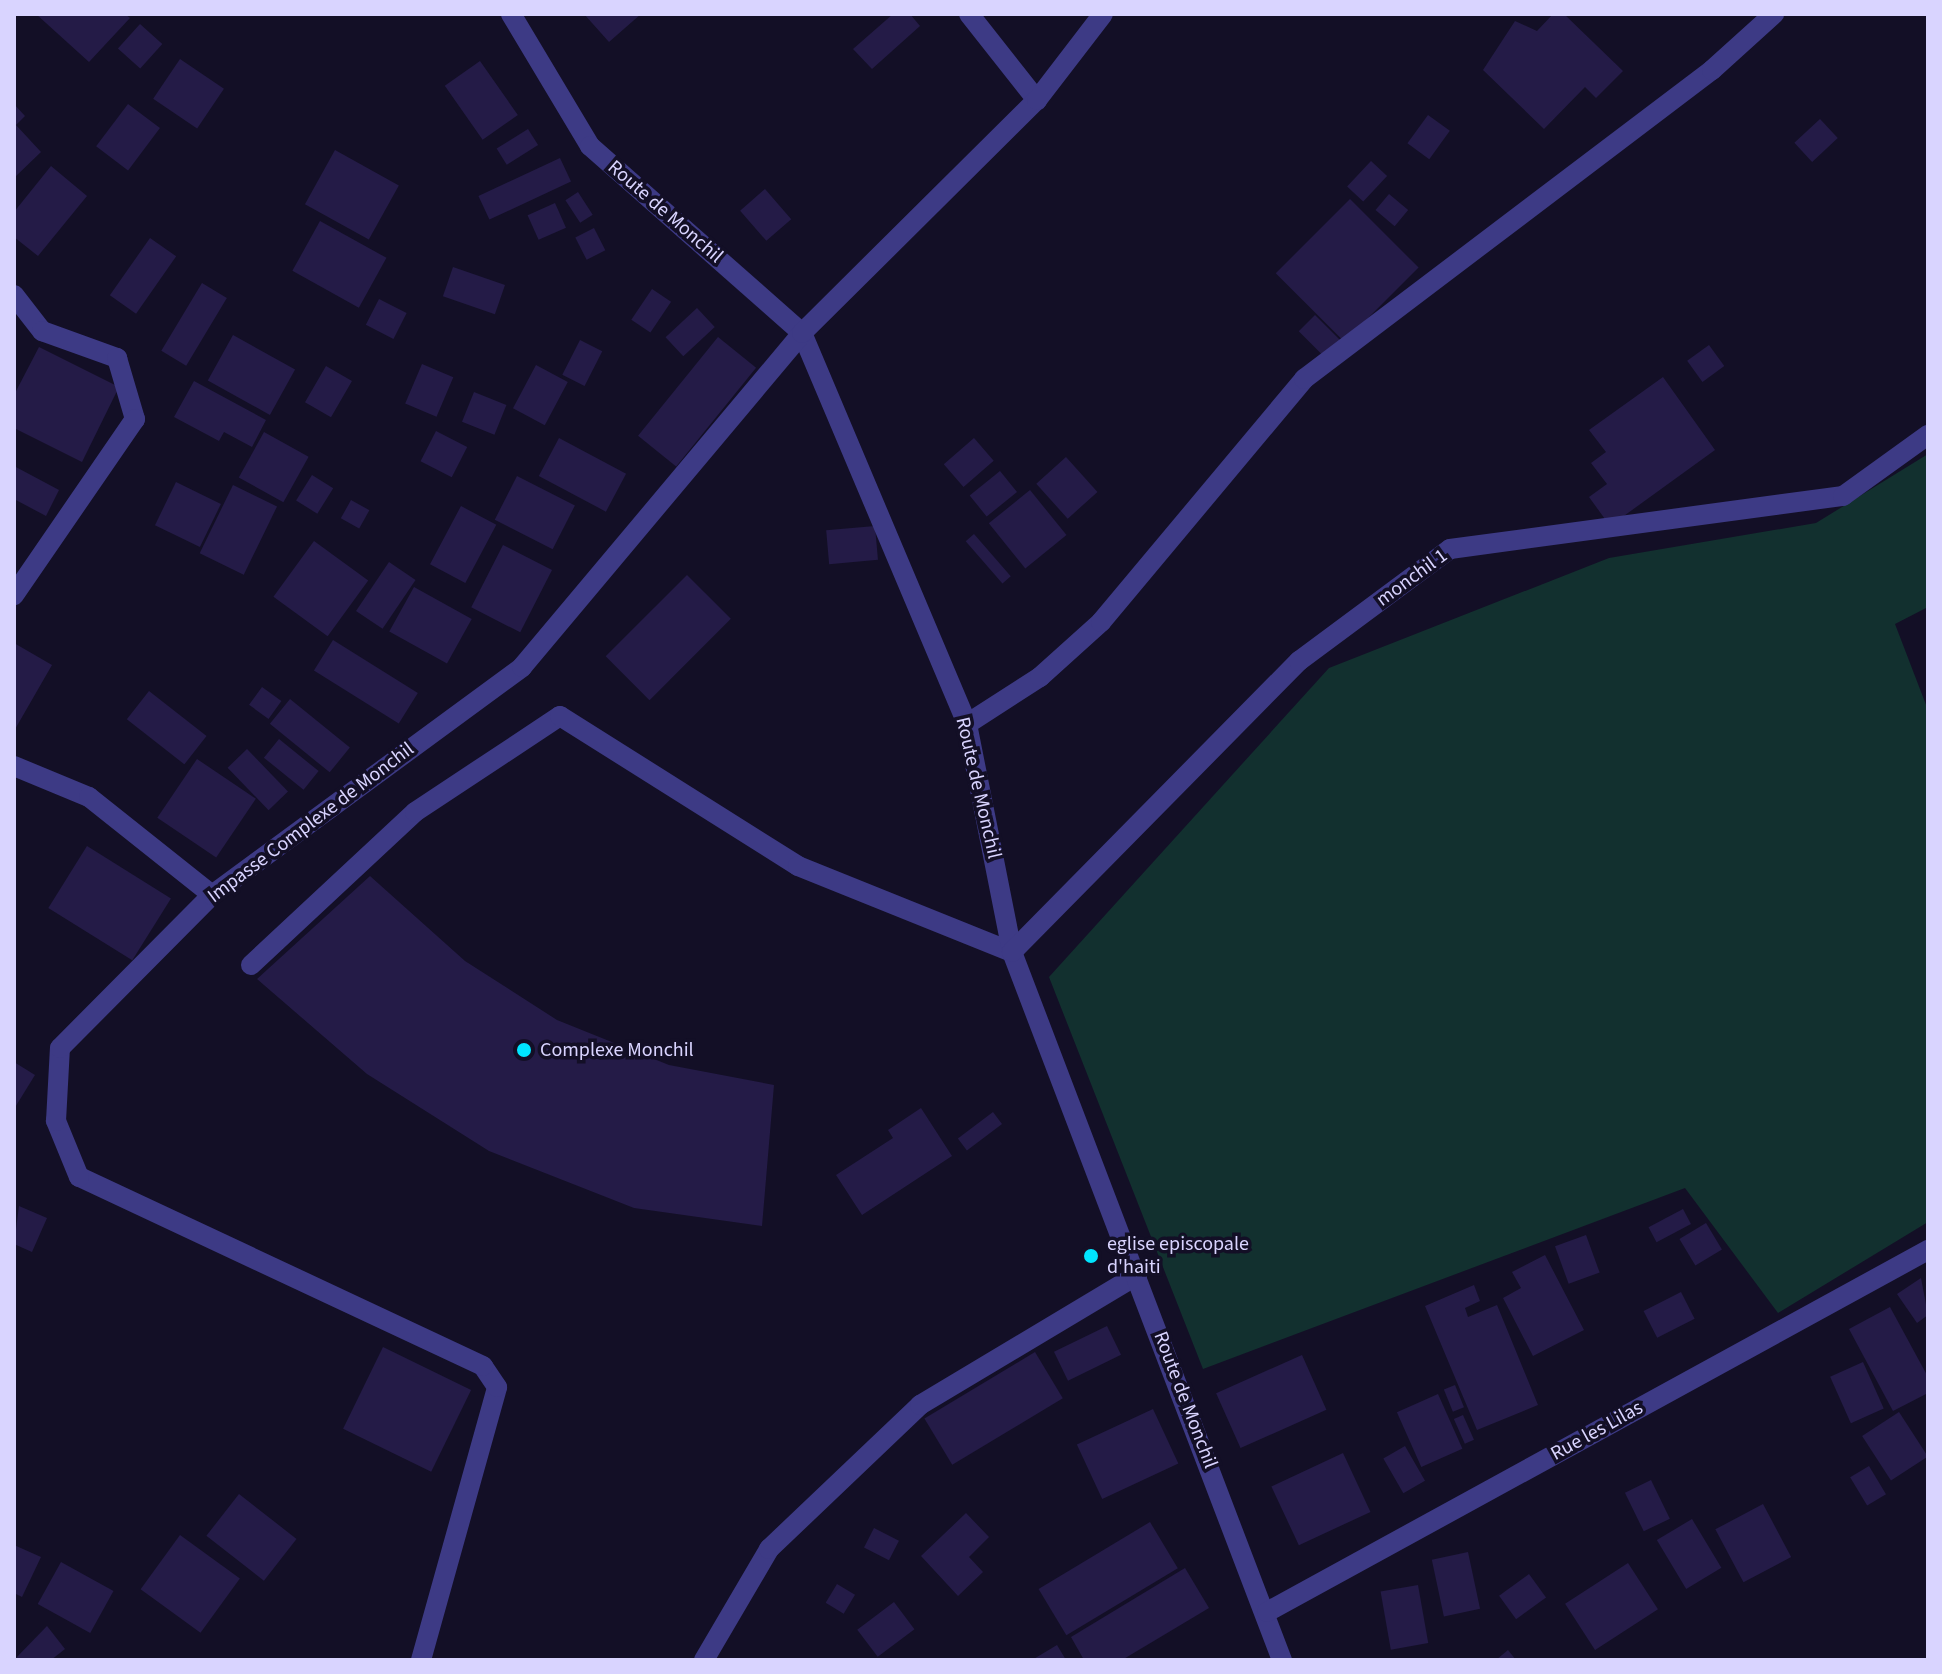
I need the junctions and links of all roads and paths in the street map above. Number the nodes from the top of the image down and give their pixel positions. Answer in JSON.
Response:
{"nodes":[{"id":1,"x":511,"y":14,"type":"edge"},
{"id":2,"x":969,"y":14,"type":"edge"},
{"id":3,"x":1103,"y":14,"type":"edge"},
{"id":4,"x":1774,"y":14,"type":"edge"},
{"id":5,"x":1037,"y":100,"type":"junction"},
{"id":6,"x":14,"y":295,"type":"edge"},
{"id":7,"x":802,"y":333,"type":"junction"},
{"id":8,"x":1928,"y":435,"type":"edge"},
{"id":9,"x":14,"y":595,"type":"edge"},
{"id":10,"x":967,"y":724,"type":"junction"},
{"id":11,"x":14,"y":766,"type":"edge"},
{"id":12,"x":212,"y":895,"type":"junction"},
{"id":13,"x":1012,"y":952,"type":"junction"},
{"id":14,"x":251,"y":965,"type":"dead end"},
{"id":15,"x":1928,"y":1250,"type":"edge"},
{"id":16,"x":1137,"y":1275,"type":"junction"},
{"id":17,"x":1267,"y":1612,"type":"junction"},
{"id":18,"x":421,"y":1660,"type":"edge"},
{"id":19,"x":704,"y":1660,"type":"edge"},
{"id":20,"x":1282,"y":1660,"type":"edge"}],
"edges":[{"from":1,"to":7,"type":"street","name":"Route de Monchil"},
{"from":2,"to":5,"type":"street"},
{"from":3,"to":5,"type":"street"},
{"from":4,"to":10,"type":"street"},
{"from":5,"to":7,"type":"street","name":"Impasse Complexe de Monchil"},
{"from":6,"to":9,"type":"street"},
{"from":7,"to":10,"type":"street","name":"Route de Monchil"},
{"from":7,"to":12,"type":"street","name":"Impasse Complexe de Monchil"},
{"from":8,"to":13,"type":"street","name":"monchil 1"},
{"from":10,"to":13,"type":"street","name":"Route de Monchil"},
{"from":11,"to":12,"type":"street"},
{"from":12,"to":18,"type":"street","name":"Impasse Complexe de Monchil"},
{"from":13,"to":14,"type":"street"},
{"from":13,"to":16,"type":"street","name":"Route de Monchil"},
{"from":15,"to":17,"type":"street","name":"Rue les Lilas"},
{"from":16,"to":17,"type":"street","name":"Route de Monchil"},
{"from":16,"to":19,"type":"street"},
{"from":17,"to":20,"type":"street","name":"Route de Monchil"}]}
